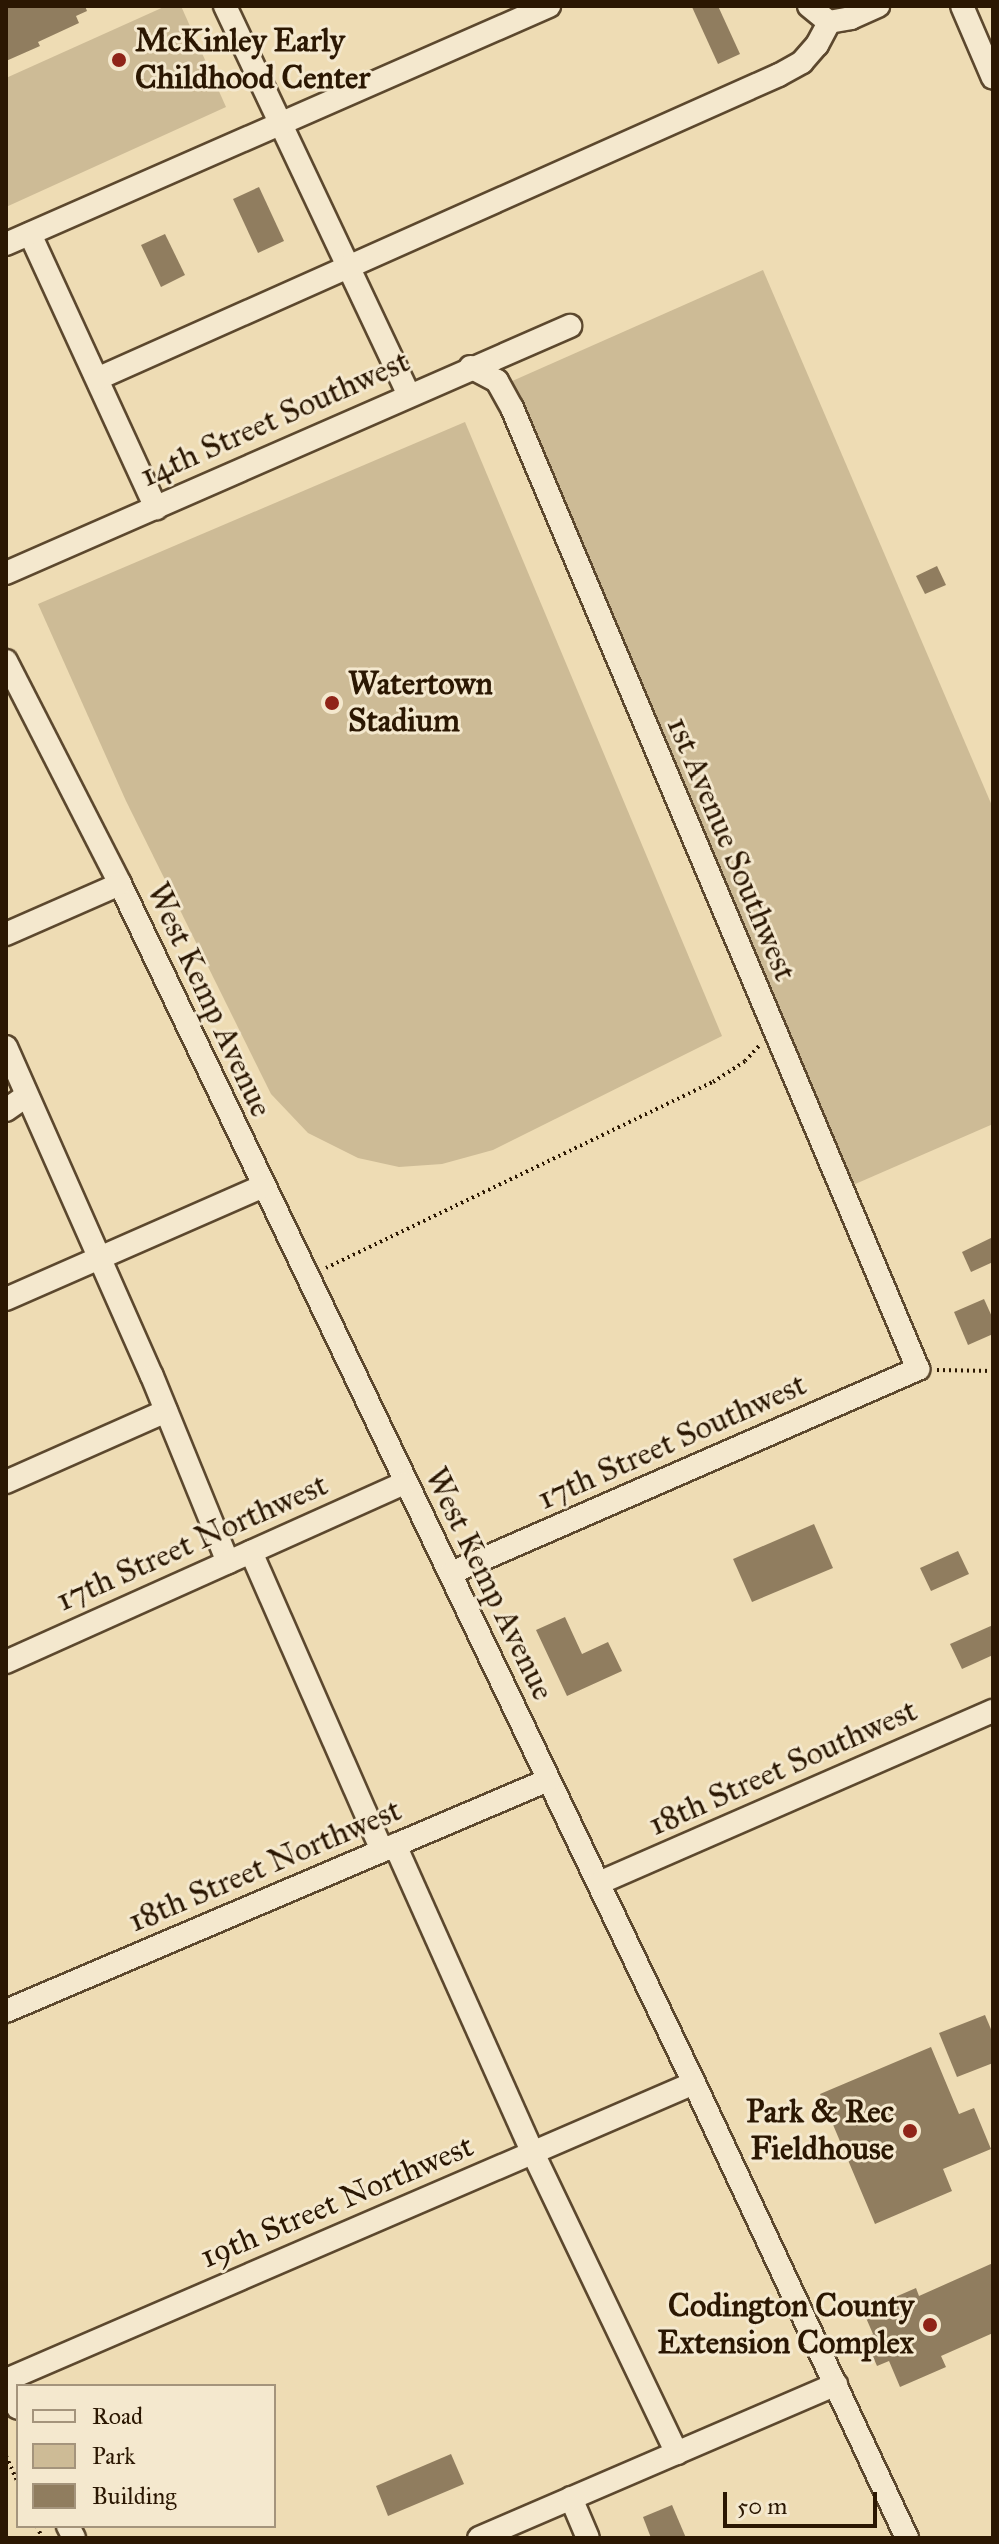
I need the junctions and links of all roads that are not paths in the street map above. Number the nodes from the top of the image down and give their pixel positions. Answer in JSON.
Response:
{"nodes":[{"id":1,"x":225,"y":6,"type":"edge"},
{"id":2,"x":549,"y":6,"type":"edge"},
{"id":3,"x":809,"y":6,"type":"edge"},
{"id":4,"x":878,"y":6,"type":"edge"},
{"id":5,"x":962,"y":6,"type":"edge"},
{"id":6,"x":829,"y":22,"type":"junction"},
{"id":7,"x":993,"y":78,"type":"edge"},
{"id":8,"x":280,"y":123,"type":"junction"},
{"id":9,"x":30,"y":234,"type":"junction"},
{"id":10,"x":6,"y":244,"type":"edge"},
{"id":11,"x":348,"y":265,"type":"junction"},
{"id":12,"x":570,"y":326,"type":"dead end"},
{"id":13,"x":471,"y":367,"type":"junction"},
{"id":14,"x":99,"y":378,"type":"junction"},
{"id":15,"x":408,"y":394,"type":"junction"},
{"id":16,"x":156,"y":508,"type":"junction"},
{"id":17,"x":6,"y":573,"type":"edge"},
{"id":18,"x":6,"y":661,"type":"edge"},
{"id":19,"x":120,"y":884,"type":"junction"},
{"id":20,"x":6,"y":934,"type":"edge"},
{"id":21,"x":6,"y":1047,"type":"edge"},
{"id":22,"x":26,"y":1096,"type":"junction"},
{"id":23,"x":6,"y":1110,"type":"edge"},
{"id":24,"x":261,"y":1187,"type":"junction"},
{"id":25,"x":100,"y":1257,"type":"junction"},
{"id":26,"x":6,"y":1299,"type":"edge"},
{"id":27,"x":918,"y":1369,"type":"joint"},
{"id":28,"x":166,"y":1411,"type":"junction"},
{"id":29,"x":6,"y":1482,"type":"edge"},
{"id":30,"x":404,"y":1483,"type":"junction"},
{"id":31,"x":251,"y":1552,"type":"junction"},
{"id":32,"x":228,"y":1562,"type":"junction"},
{"id":33,"x":451,"y":1573,"type":"junction"},
{"id":34,"x":6,"y":1662,"type":"edge"},
{"id":35,"x":993,"y":1711,"type":"edge"},
{"id":36,"x":548,"y":1780,"type":"junction"},
{"id":37,"x":388,"y":1848,"type":"junction"},
{"id":38,"x":599,"y":1883,"type":"junction"},
{"id":39,"x":6,"y":2011,"type":"edge"},
{"id":40,"x":694,"y":2083,"type":"junction"},
{"id":41,"x":533,"y":2153,"type":"junction"},
{"id":42,"x":6,"y":2380,"type":"edge"},
{"id":43,"x":836,"y":2384,"type":"junction"},
{"id":44,"x":16,"y":2403,"type":"edge"},
{"id":45,"x":677,"y":2453,"type":"junction"},
{"id":46,"x":571,"y":2498,"type":"junction"},
{"id":47,"x":904,"y":2537,"type":"edge"},
{"id":48,"x":479,"y":2538,"type":"edge"},
{"id":49,"x":588,"y":2538,"type":"edge"}],
"edges":[{"from":1,"to":8,"type":"street"},
{"from":2,"to":8,"type":"street"},
{"from":3,"to":6,"type":"street"},
{"from":4,"to":6,"type":"street"},
{"from":5,"to":7,"type":"street"},
{"from":6,"to":11,"type":"street"},
{"from":8,"to":9,"type":"street"},
{"from":8,"to":11,"type":"street"},
{"from":9,"to":10,"type":"street"},
{"from":9,"to":14,"type":"street"},
{"from":11,"to":14,"type":"street"},
{"from":11,"to":15,"type":"street"},
{"from":12,"to":13,"type":"street","name":"14th Street Southwest"},
{"from":13,"to":15,"type":"street","name":"14th Street Southwest"},
{"from":13,"to":27,"type":"street","name":"1st Avenue Southwest"},
{"from":14,"to":16,"type":"street"},
{"from":15,"to":16,"type":"street","name":"14th Street Southwest"},
{"from":16,"to":17,"type":"street","name":"14th Street Southwest"},
{"from":18,"to":19,"type":"street","name":"West Kemp Avenue"},
{"from":19,"to":20,"type":"street"},
{"from":19,"to":24,"type":"street","name":"West Kemp Avenue"},
{"from":21,"to":22,"type":"street"},
{"from":22,"to":23,"type":"street"},
{"from":22,"to":25,"type":"street"},
{"from":24,"to":25,"type":"street"},
{"from":24,"to":30,"type":"street","name":"West Kemp Avenue"},
{"from":25,"to":26,"type":"street"},
{"from":25,"to":28,"type":"street"},
{"from":27,"to":33,"type":"street","name":"17th Street Southwest"},
{"from":28,"to":29,"type":"street"},
{"from":28,"to":32,"type":"street"},
{"from":30,"to":31,"type":"street","name":"17th Street Northwest"},
{"from":30,"to":33,"type":"street","name":"West Kemp Avenue"},
{"from":31,"to":32,"type":"street","name":"17th Street Northwest"},
{"from":31,"to":37,"type":"street"},
{"from":32,"to":34,"type":"street","name":"17th Street Northwest"},
{"from":33,"to":36,"type":"street","name":"West Kemp Avenue"},
{"from":35,"to":38,"type":"street","name":"18th Street Southwest"},
{"from":36,"to":37,"type":"street","name":"18th Street Northwest"},
{"from":36,"to":38,"type":"street","name":"West Kemp Avenue"},
{"from":37,"to":39,"type":"street","name":"18th Street Northwest"},
{"from":37,"to":41,"type":"street"},
{"from":38,"to":40,"type":"street","name":"West Kemp Avenue"},
{"from":40,"to":41,"type":"street","name":"19th Street Northwest"},
{"from":40,"to":43,"type":"street","name":"West Kemp Avenue"},
{"from":41,"to":42,"type":"street","name":"19th Street Northwest"},
{"from":41,"to":45,"type":"street"},
{"from":42,"to":44,"type":"street"},
{"from":43,"to":45,"type":"street"},
{"from":43,"to":47,"type":"street","name":"West Kemp Avenue"},
{"from":45,"to":46,"type":"street"},
{"from":46,"to":48,"type":"street"},
{"from":46,"to":49,"type":"street"}]}
